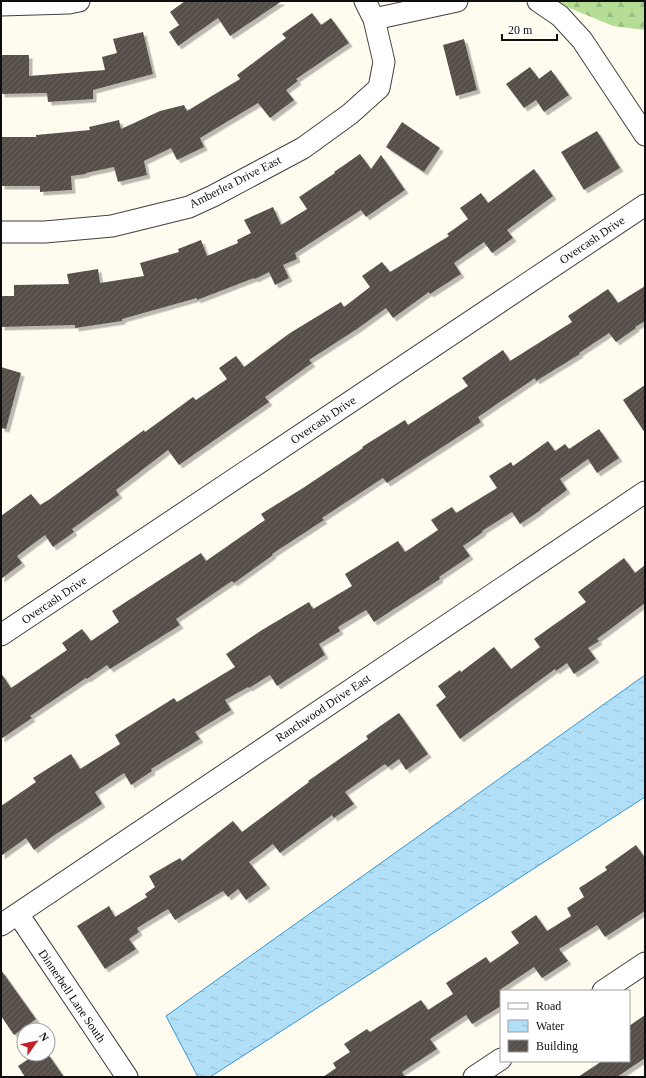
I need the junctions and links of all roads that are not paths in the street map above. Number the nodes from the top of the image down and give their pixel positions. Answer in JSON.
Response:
{"nodes":[{"id":1,"x":80,"y":1,"type":"edge"},
{"id":2,"x":365,"y":1,"type":"edge"},
{"id":3,"x":457,"y":1,"type":"edge"},
{"id":4,"x":538,"y":1,"type":"edge"},
{"id":5,"x":1,"y":5,"type":"edge"},
{"id":6,"x":374,"y":20,"type":"junction"},
{"id":7,"x":645,"y":135,"type":"edge"},
{"id":8,"x":645,"y":205,"type":"edge"},
{"id":9,"x":1,"y":232,"type":"edge"},
{"id":10,"x":645,"y":492,"type":"edge"},
{"id":11,"x":1,"y":635,"type":"edge"},
{"id":12,"x":18,"y":914,"type":"junction"},
{"id":13,"x":1,"y":925,"type":"edge"},
{"id":14,"x":645,"y":963,"type":"edge"},
{"id":15,"x":604,"y":990,"type":"edge"},
{"id":16,"x":500,"y":1060,"type":"edge"},
{"id":17,"x":127,"y":1077,"type":"edge"},
{"id":18,"x":474,"y":1077,"type":"edge"}],
"edges":[{"from":1,"to":5,"type":"street"},
{"from":2,"to":6,"type":"street","name":"Amberlea Drive East"},
{"from":3,"to":6,"type":"street"},
{"from":4,"to":7,"type":"street"},
{"from":6,"to":9,"type":"street","name":"Amberlea Drive East"},
{"from":8,"to":11,"type":"street","name":"Overcash Drive"},
{"from":10,"to":12,"type":"street","name":"Ranchwood Drive East"},
{"from":12,"to":13,"type":"street","name":"Ranchwood Drive East"},
{"from":12,"to":17,"type":"street","name":"Dinnerbell Lane South"},
{"from":14,"to":15,"type":"street"},
{"from":16,"to":18,"type":"street"}]}
